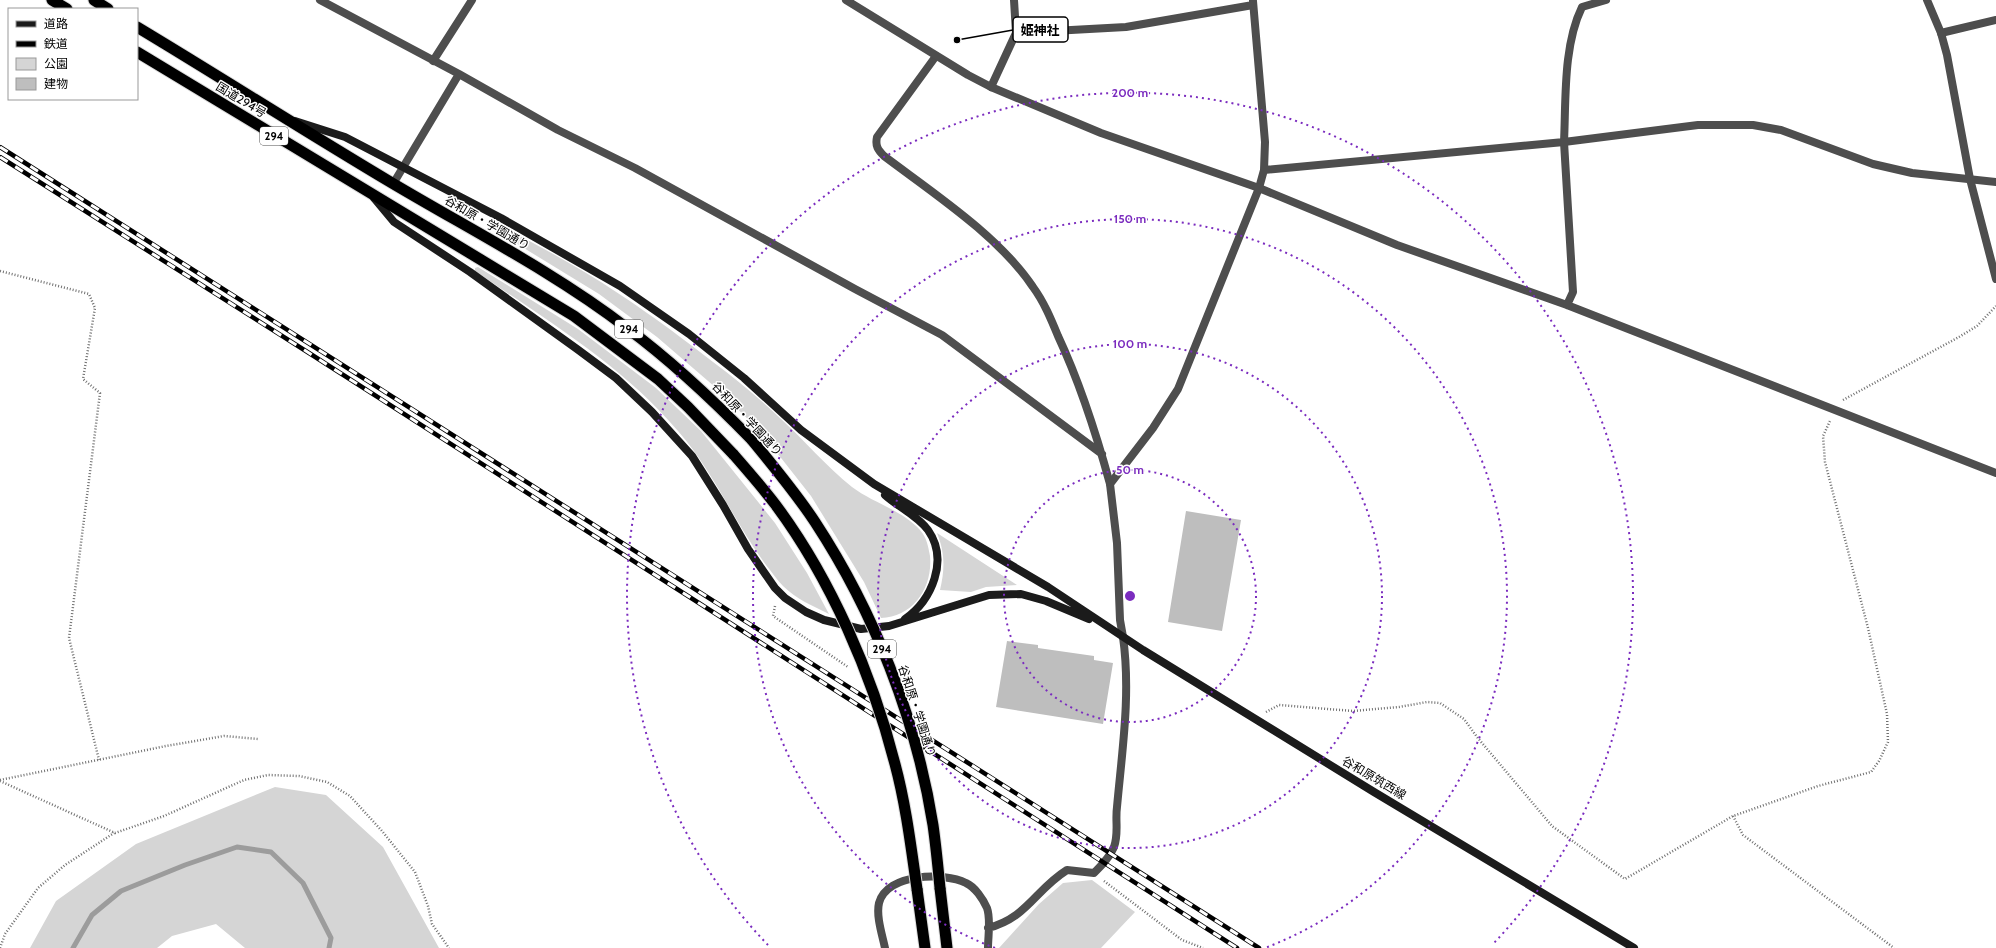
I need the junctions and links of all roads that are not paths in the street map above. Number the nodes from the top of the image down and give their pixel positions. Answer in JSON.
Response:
{"nodes":[{"id":1,"x":52,"y":0,"type":"edge"},
{"id":2,"x":94,"y":0,"type":"edge"},
{"id":3,"x":320,"y":0,"type":"edge"},
{"id":4,"x":472,"y":0,"type":"edge"},
{"id":5,"x":846,"y":0,"type":"edge"},
{"id":6,"x":1014,"y":0,"type":"edge"},
{"id":7,"x":1606,"y":0,"type":"edge"},
{"id":8,"x":1927,"y":0,"type":"edge"},
{"id":9,"x":1253,"y":2,"type":"edge"},
{"id":10,"x":65,"y":8,"type":"edge"},
{"id":11,"x":106,"y":8,"type":"edge"},
{"id":12,"x":1996,"y":20,"type":"edge"},
{"id":13,"x":138,"y":28,"type":"edge"},
{"id":14,"x":1016,"y":33,"type":"junction"},
{"id":15,"x":1941,"y":33,"type":"junction"},
{"id":16,"x":138,"y":53,"type":"edge"},
{"id":17,"x":936,"y":56,"type":"junction"},
{"id":18,"x":433,"y":61,"type":"junction"},
{"id":19,"x":459,"y":74,"type":"junction"},
{"id":20,"x":990,"y":87,"type":"junction"},
{"id":21,"x":287,"y":118,"type":"junction"},
{"id":22,"x":1564,"y":142,"type":"junction"},
{"id":23,"x":403,"y":167,"type":"junction"},
{"id":24,"x":1264,"y":170,"type":"junction"},
{"id":25,"x":1970,"y":178,"type":"junction"},
{"id":26,"x":1996,"y":182,"type":"edge"},
{"id":27,"x":393,"y":184,"type":"junction"},
{"id":28,"x":1259,"y":188,"type":"junction"},
{"id":29,"x":372,"y":196,"type":"junction"},
{"id":30,"x":1996,"y":279,"type":"edge"},
{"id":31,"x":1567,"y":305,"type":"junction"},
{"id":32,"x":1102,"y":454,"type":"junction"},
{"id":33,"x":1996,"y":473,"type":"edge"},
{"id":34,"x":874,"y":484,"type":"junction"},
{"id":35,"x":1110,"y":484,"type":"junction"},
{"id":36,"x":900,"y":622,"type":"junction"},
{"id":37,"x":1104,"y":625,"type":"junction"},
{"id":38,"x":1123,"y":637,"type":"junction"},
{"id":39,"x":988,"y":928,"type":"junction"},
{"id":40,"x":885,"y":948,"type":"edge"},
{"id":41,"x":925,"y":948,"type":"edge"},
{"id":42,"x":947,"y":948,"type":"edge"},
{"id":43,"x":988,"y":948,"type":"edge"},
{"id":44,"x":1634,"y":948,"type":"edge"}],
"edges":[{"from":1,"to":10,"type":"highway"},
{"from":2,"to":11,"type":"highway"},
{"from":3,"to":18,"type":"street"},
{"from":4,"to":18,"type":"street"},
{"from":5,"to":17,"type":"street"},
{"from":6,"to":14,"type":"street"},
{"from":7,"to":22,"type":"street"},
{"from":8,"to":15,"type":"street"},
{"from":9,"to":14,"type":"street"},
{"from":9,"to":24,"type":"street"},
{"from":12,"to":15,"type":"street"},
{"from":13,"to":21,"type":"highway","name":"国道294号","number":"294"},
{"from":14,"to":20,"type":"street"},
{"from":15,"to":25,"type":"street"},
{"from":16,"to":29,"type":"highway","name":"国道294号","number":"294"},
{"from":17,"to":20,"type":"street"},
{"from":17,"to":32,"type":"street"},
{"from":18,"to":19,"type":"street"},
{"from":19,"to":23,"type":"street"},
{"from":19,"to":32,"type":"street"},
{"from":20,"to":28,"type":"street"},
{"from":21,"to":23,"type":"main road"},
{"from":21,"to":27,"type":"highway","name":"谷和原・学園通り","number":"294"},
{"from":22,"to":24,"type":"street"},
{"from":22,"to":25,"type":"street"},
{"from":22,"to":31,"type":"street"},
{"from":23,"to":27,"type":"street"},
{"from":23,"to":34,"type":"main road"},
{"from":24,"to":28,"type":"street"},
{"from":25,"to":26,"type":"street"},
{"from":25,"to":30,"type":"street"},
{"from":27,"to":42,"type":"highway","name":"谷和原・学園通り","number":"294","bridge":true},
{"from":28,"to":31,"type":"street"},
{"from":28,"to":35,"type":"street"},
{"from":29,"to":36,"type":"main road"},
{"from":29,"to":41,"type":"highway","number":"294","bridge":true},
{"from":31,"to":33,"type":"street"},
{"from":32,"to":35,"type":"street"},
{"from":34,"to":36,"type":"main road"},
{"from":34,"to":37,"type":"main road"},
{"from":35,"to":38,"type":"street"},
{"from":36,"to":37,"type":"main road"},
{"from":37,"to":38,"type":"main road","name":"谷和原筑西線"},
{"from":38,"to":39,"type":"street"},
{"from":38,"to":44,"type":"main road","name":"谷和原筑西線"},
{"from":39,"to":40,"type":"street"},
{"from":39,"to":43,"type":"street"}]}
